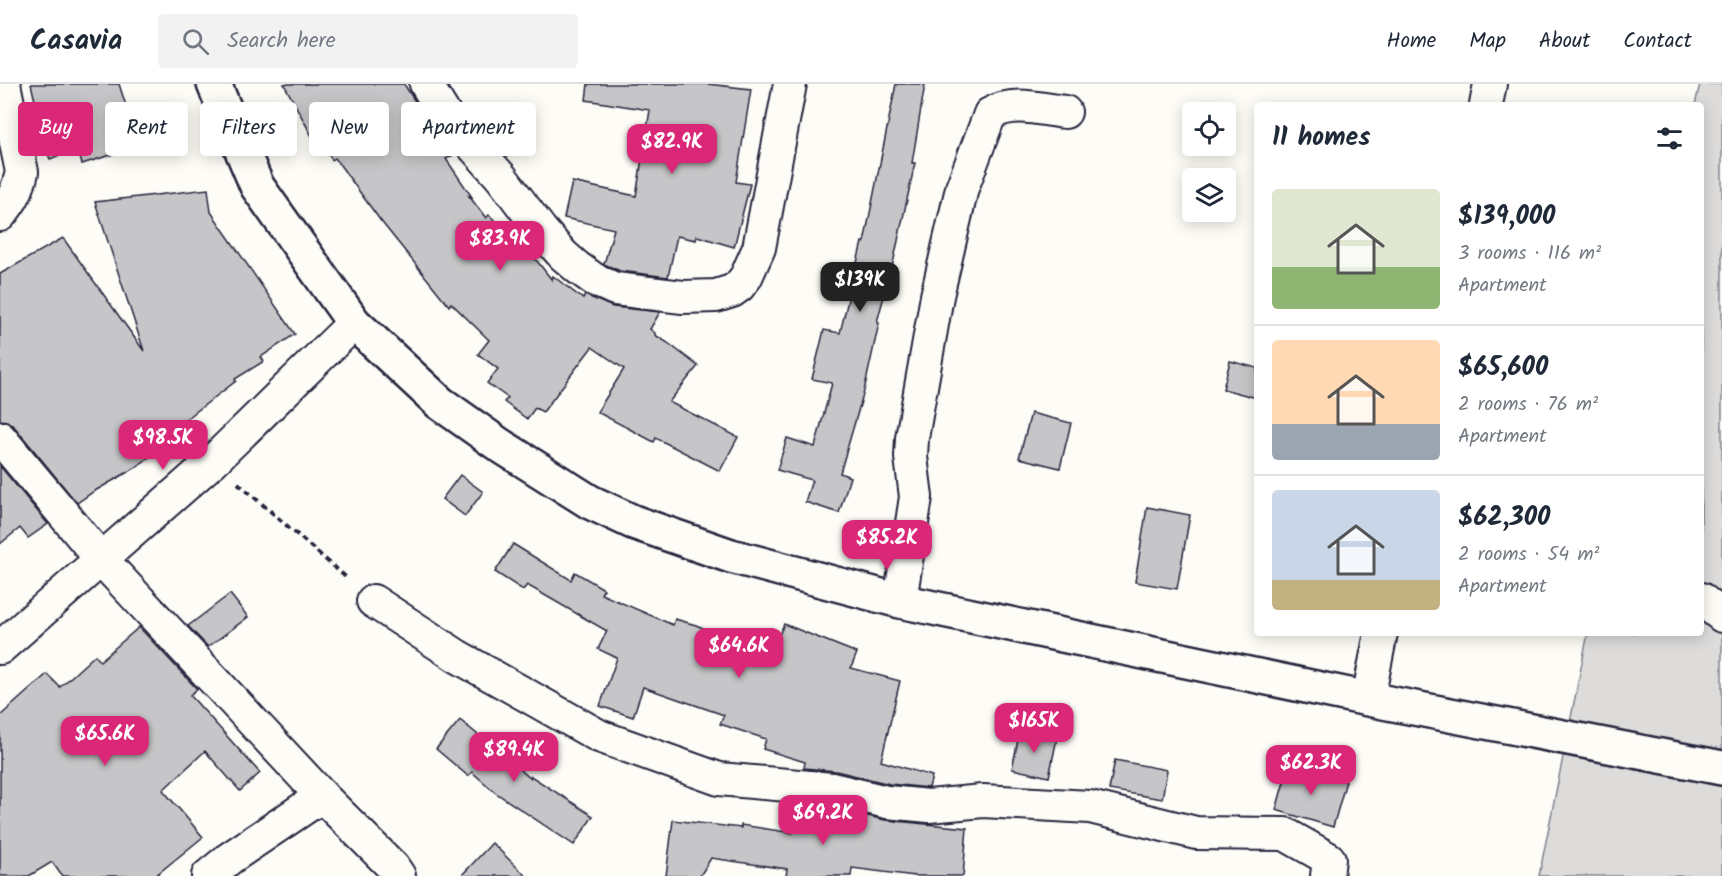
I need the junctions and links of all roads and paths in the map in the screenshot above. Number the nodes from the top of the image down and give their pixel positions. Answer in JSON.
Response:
{"nodes":[{"id":1,"x":4,"y":84,"type":"edge"},
{"id":2,"x":214,"y":84,"type":"edge"},
{"id":3,"x":426,"y":84,"type":"edge"},
{"id":4,"x":790,"y":84,"type":"edge"},
{"id":5,"x":1490,"y":84,"type":"edge"},
{"id":6,"x":1487,"y":102,"type":"edge"},
{"id":7,"x":1065,"y":112,"type":"dead end"},
{"id":8,"x":0,"y":215,"type":"edge"},
{"id":9,"x":354,"y":323,"type":"junction"},
{"id":10,"x":0,"y":438,"type":"edge"},
{"id":11,"x":213,"y":461,"type":"junction"},
{"id":12,"x":101,"y":559,"type":"junction"},
{"id":13,"x":373,"y":601,"type":"joint"},
{"id":14,"x":900,"y":601,"type":"junction"},
{"id":15,"x":1704,"y":601,"type":"edge"},
{"id":16,"x":1722,"y":616,"type":"edge"},
{"id":17,"x":1380,"y":636,"type":"edge"},
{"id":18,"x":0,"y":648,"type":"edge"},
{"id":19,"x":1368,"y":699,"type":"junction"},
{"id":20,"x":1722,"y":768,"type":"edge"},
{"id":21,"x":322,"y":796,"type":"junction"},
{"id":22,"x":208,"y":876,"type":"edge"},
{"id":23,"x":399,"y":876,"type":"edge"},
{"id":24,"x":1327,"y":876,"type":"edge"}],
"edges":[{"from":1,"to":8,"type":"street"},
{"from":2,"to":9,"type":"street"},
{"from":3,"to":4,"type":"street"},
{"from":5,"to":6,"type":"street"},
{"from":7,"to":14,"type":"street"},
{"from":9,"to":11,"type":"street"},
{"from":9,"to":14,"type":"street"},
{"from":10,"to":12,"type":"street"},
{"from":11,"to":12,"type":"street"},
{"from":11,"to":13,"type":"path"},
{"from":12,"to":18,"type":"street"},
{"from":12,"to":21,"type":"street"},
{"from":13,"to":24,"type":"street"},
{"from":14,"to":19,"type":"street"},
{"from":15,"to":16,"type":"street"},
{"from":17,"to":19,"type":"street"},
{"from":19,"to":20,"type":"street"},
{"from":21,"to":22,"type":"street"},
{"from":21,"to":23,"type":"street"}]}
